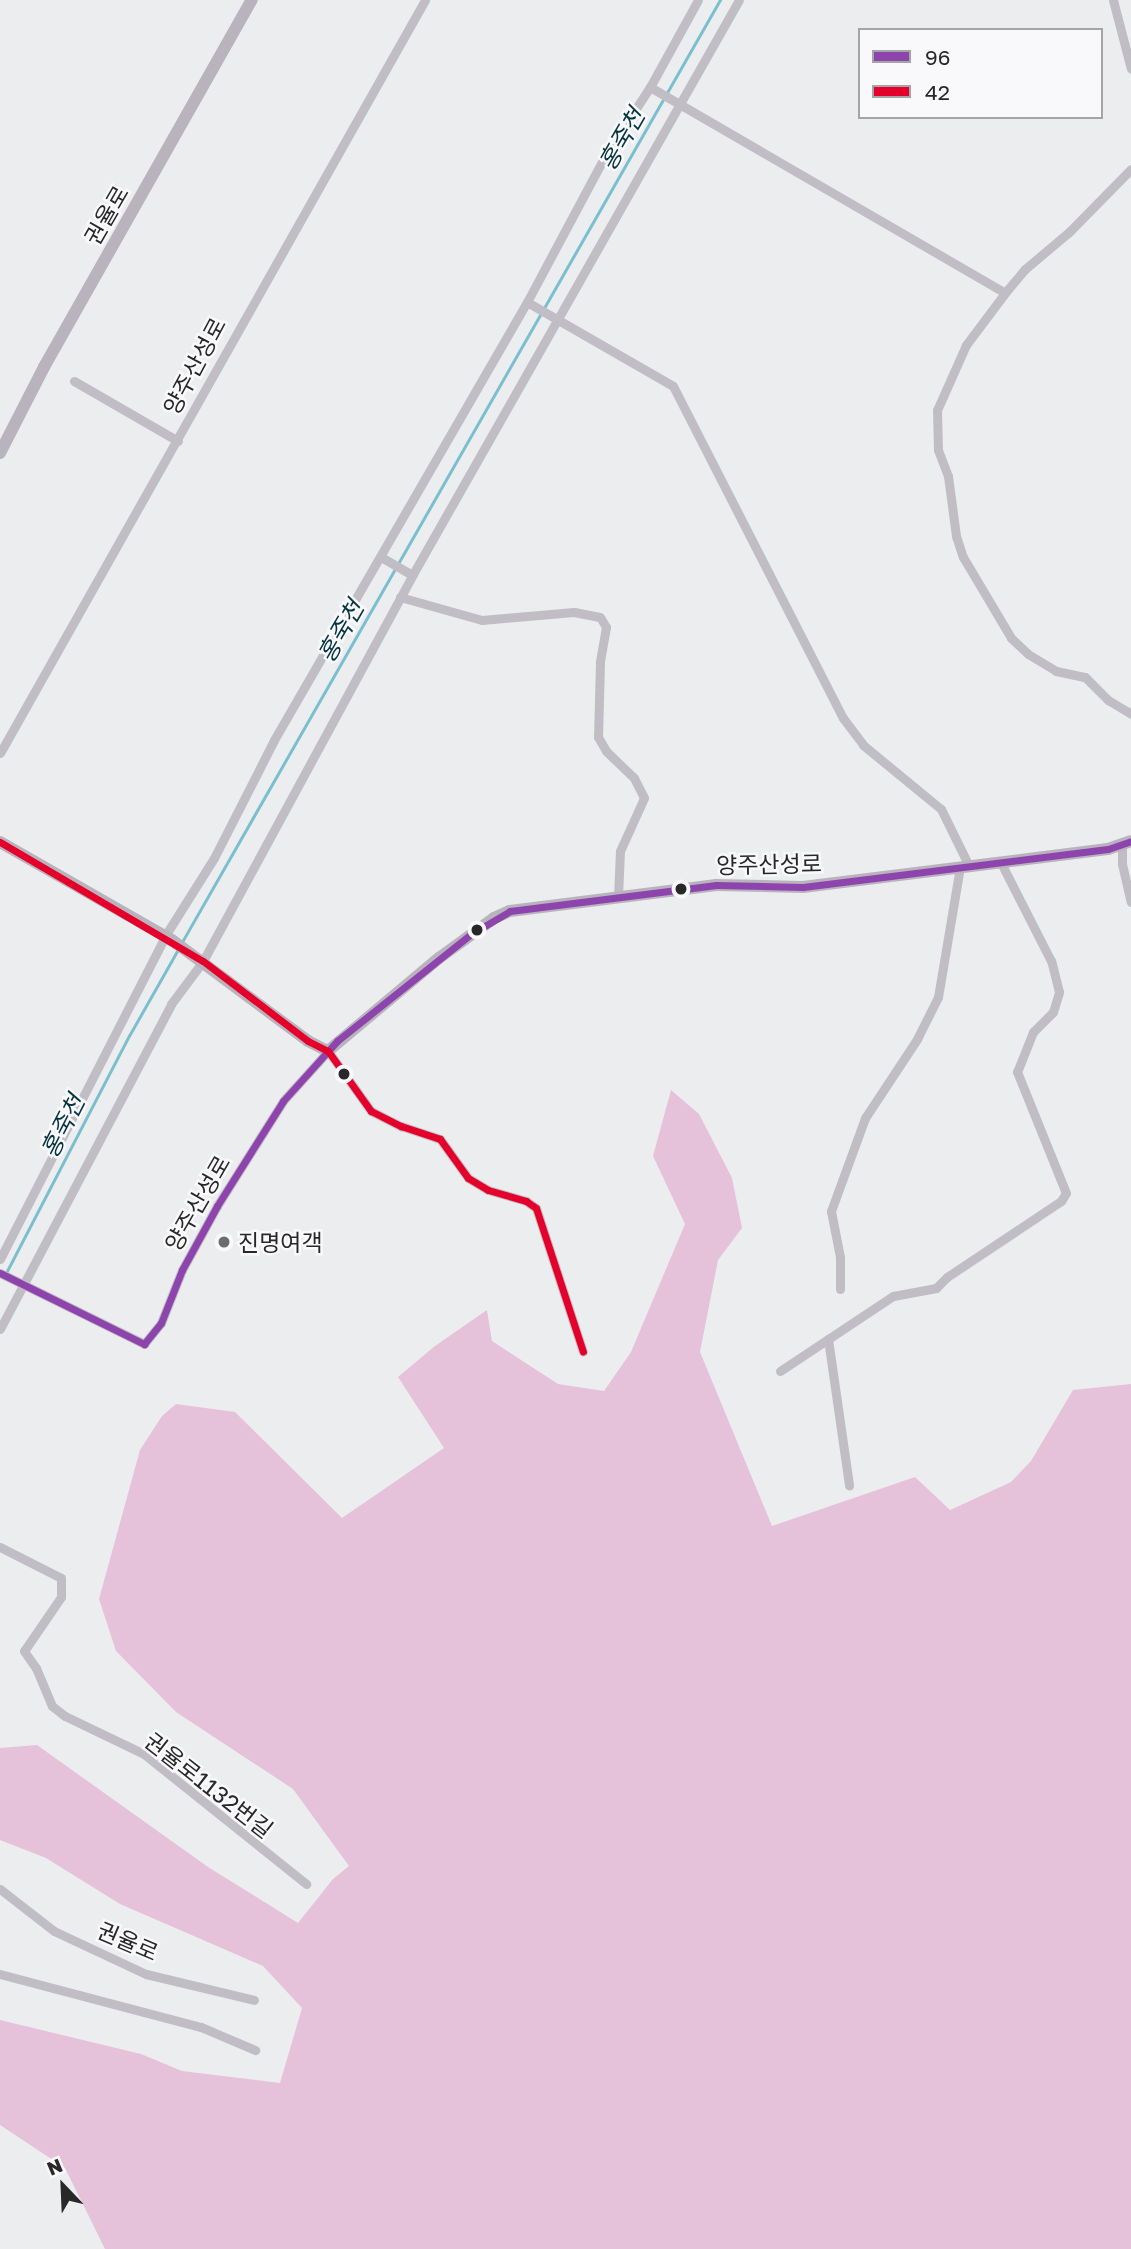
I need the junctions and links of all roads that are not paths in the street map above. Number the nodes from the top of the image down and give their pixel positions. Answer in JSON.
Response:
{"nodes":[{"id":1,"x":252,"y":0,"type":"edge"},
{"id":2,"x":425,"y":0,"type":"edge"},
{"id":3,"x":698,"y":0,"type":"edge"},
{"id":4,"x":739,"y":0,"type":"edge"},
{"id":5,"x":1113,"y":0,"type":"edge"},
{"id":6,"x":1131,"y":69,"type":"edge"},
{"id":7,"x":650,"y":87,"type":"junction"},
{"id":8,"x":678,"y":105,"type":"junction"},
{"id":9,"x":1131,"y":169,"type":"edge"},
{"id":10,"x":1005,"y":293,"type":"junction"},
{"id":11,"x":527,"y":302,"type":"junction"},
{"id":12,"x":559,"y":321,"type":"junction"},
{"id":13,"x":74,"y":381,"type":"dead end"},
{"id":14,"x":177,"y":441,"type":"junction"},
{"id":15,"x":0,"y":453,"type":"edge"},
{"id":16,"x":381,"y":557,"type":"junction"},
{"id":17,"x":412,"y":575,"type":"junction"},
{"id":18,"x":400,"y":597,"type":"junction"},
{"id":19,"x":1131,"y":714,"type":"edge"},
{"id":20,"x":0,"y":753,"type":"edge"},
{"id":21,"x":0,"y":842,"type":"edge"},
{"id":22,"x":1127,"y":843,"type":"edge"},
{"id":23,"x":1001,"y":863,"type":"junction"},
{"id":24,"x":964,"y":866,"type":"junction"},
{"id":25,"x":618,"y":897,"type":"junction"},
{"id":26,"x":1131,"y":902,"type":"edge"},
{"id":27,"x":168,"y":938,"type":"junction"},
{"id":28,"x":203,"y":961,"type":"junction"},
{"id":29,"x":328,"y":1051,"type":"junction"},
{"id":30,"x":0,"y":1259,"type":"edge"},
{"id":31,"x":0,"y":1273,"type":"edge"},
{"id":32,"x":24,"y":1284,"type":"junction"},
{"id":33,"x":840,"y":1289,"type":"dead end"},
{"id":34,"x":0,"y":1329,"type":"edge"},
{"id":35,"x":828,"y":1339,"type":"junction"},
{"id":36,"x":583,"y":1352,"type":"dead end"},
{"id":37,"x":780,"y":1371,"type":"dead end"},
{"id":38,"x":849,"y":1485,"type":"dead end"},
{"id":39,"x":0,"y":1546,"type":"edge"},
{"id":40,"x":306,"y":1884,"type":"dead end"},
{"id":41,"x":0,"y":1889,"type":"edge"},
{"id":42,"x":0,"y":1973,"type":"edge"},
{"id":43,"x":254,"y":2000,"type":"dead end"},
{"id":44,"x":255,"y":2050,"type":"dead end"}],
"edges":[{"from":1,"to":15,"type":"street","name":"권율로"},
{"from":2,"to":14,"type":"street","name":"양주산성로"},
{"from":3,"to":7,"type":"street"},
{"from":4,"to":8,"type":"street"},
{"from":5,"to":6,"type":"street"},
{"from":7,"to":8,"type":"street"},
{"from":7,"to":11,"type":"street"},
{"from":8,"to":10,"type":"street"},
{"from":8,"to":12,"type":"street"},
{"from":9,"to":10,"type":"street"},
{"from":10,"to":19,"type":"street"},
{"from":11,"to":12,"type":"street"},
{"from":11,"to":16,"type":"street"},
{"from":12,"to":17,"type":"street"},
{"from":12,"to":24,"type":"street"},
{"from":13,"to":14,"type":"street"},
{"from":14,"to":20,"type":"street","name":"양주산성로"},
{"from":16,"to":17,"type":"street"},
{"from":16,"to":27,"type":"street"},
{"from":17,"to":18,"type":"street"},
{"from":18,"to":25,"type":"street"},
{"from":18,"to":28,"type":"street"},
{"from":21,"to":27,"type":"street"},
{"from":22,"to":23,"type":"street","name":"양주산성로"},
{"from":22,"to":26,"type":"street"},
{"from":23,"to":24,"type":"street","name":"양주산성로"},
{"from":23,"to":35,"type":"street"},
{"from":24,"to":25,"type":"street","name":"양주산성로"},
{"from":24,"to":33,"type":"street"},
{"from":25,"to":29,"type":"street","name":"양주산성로"},
{"from":27,"to":28,"type":"street"},
{"from":27,"to":30,"type":"street"},
{"from":28,"to":29,"type":"street"},
{"from":28,"to":32,"type":"street"},
{"from":29,"to":32,"type":"street","name":"양주산성로"},
{"from":29,"to":36,"type":"street"},
{"from":31,"to":32,"type":"street"},
{"from":32,"to":34,"type":"street"},
{"from":35,"to":37,"type":"street"},
{"from":35,"to":38,"type":"street"},
{"from":39,"to":40,"type":"street","name":"권율로1132번길"},
{"from":41,"to":43,"type":"street","name":"권율로"},
{"from":42,"to":44,"type":"street"}]}
